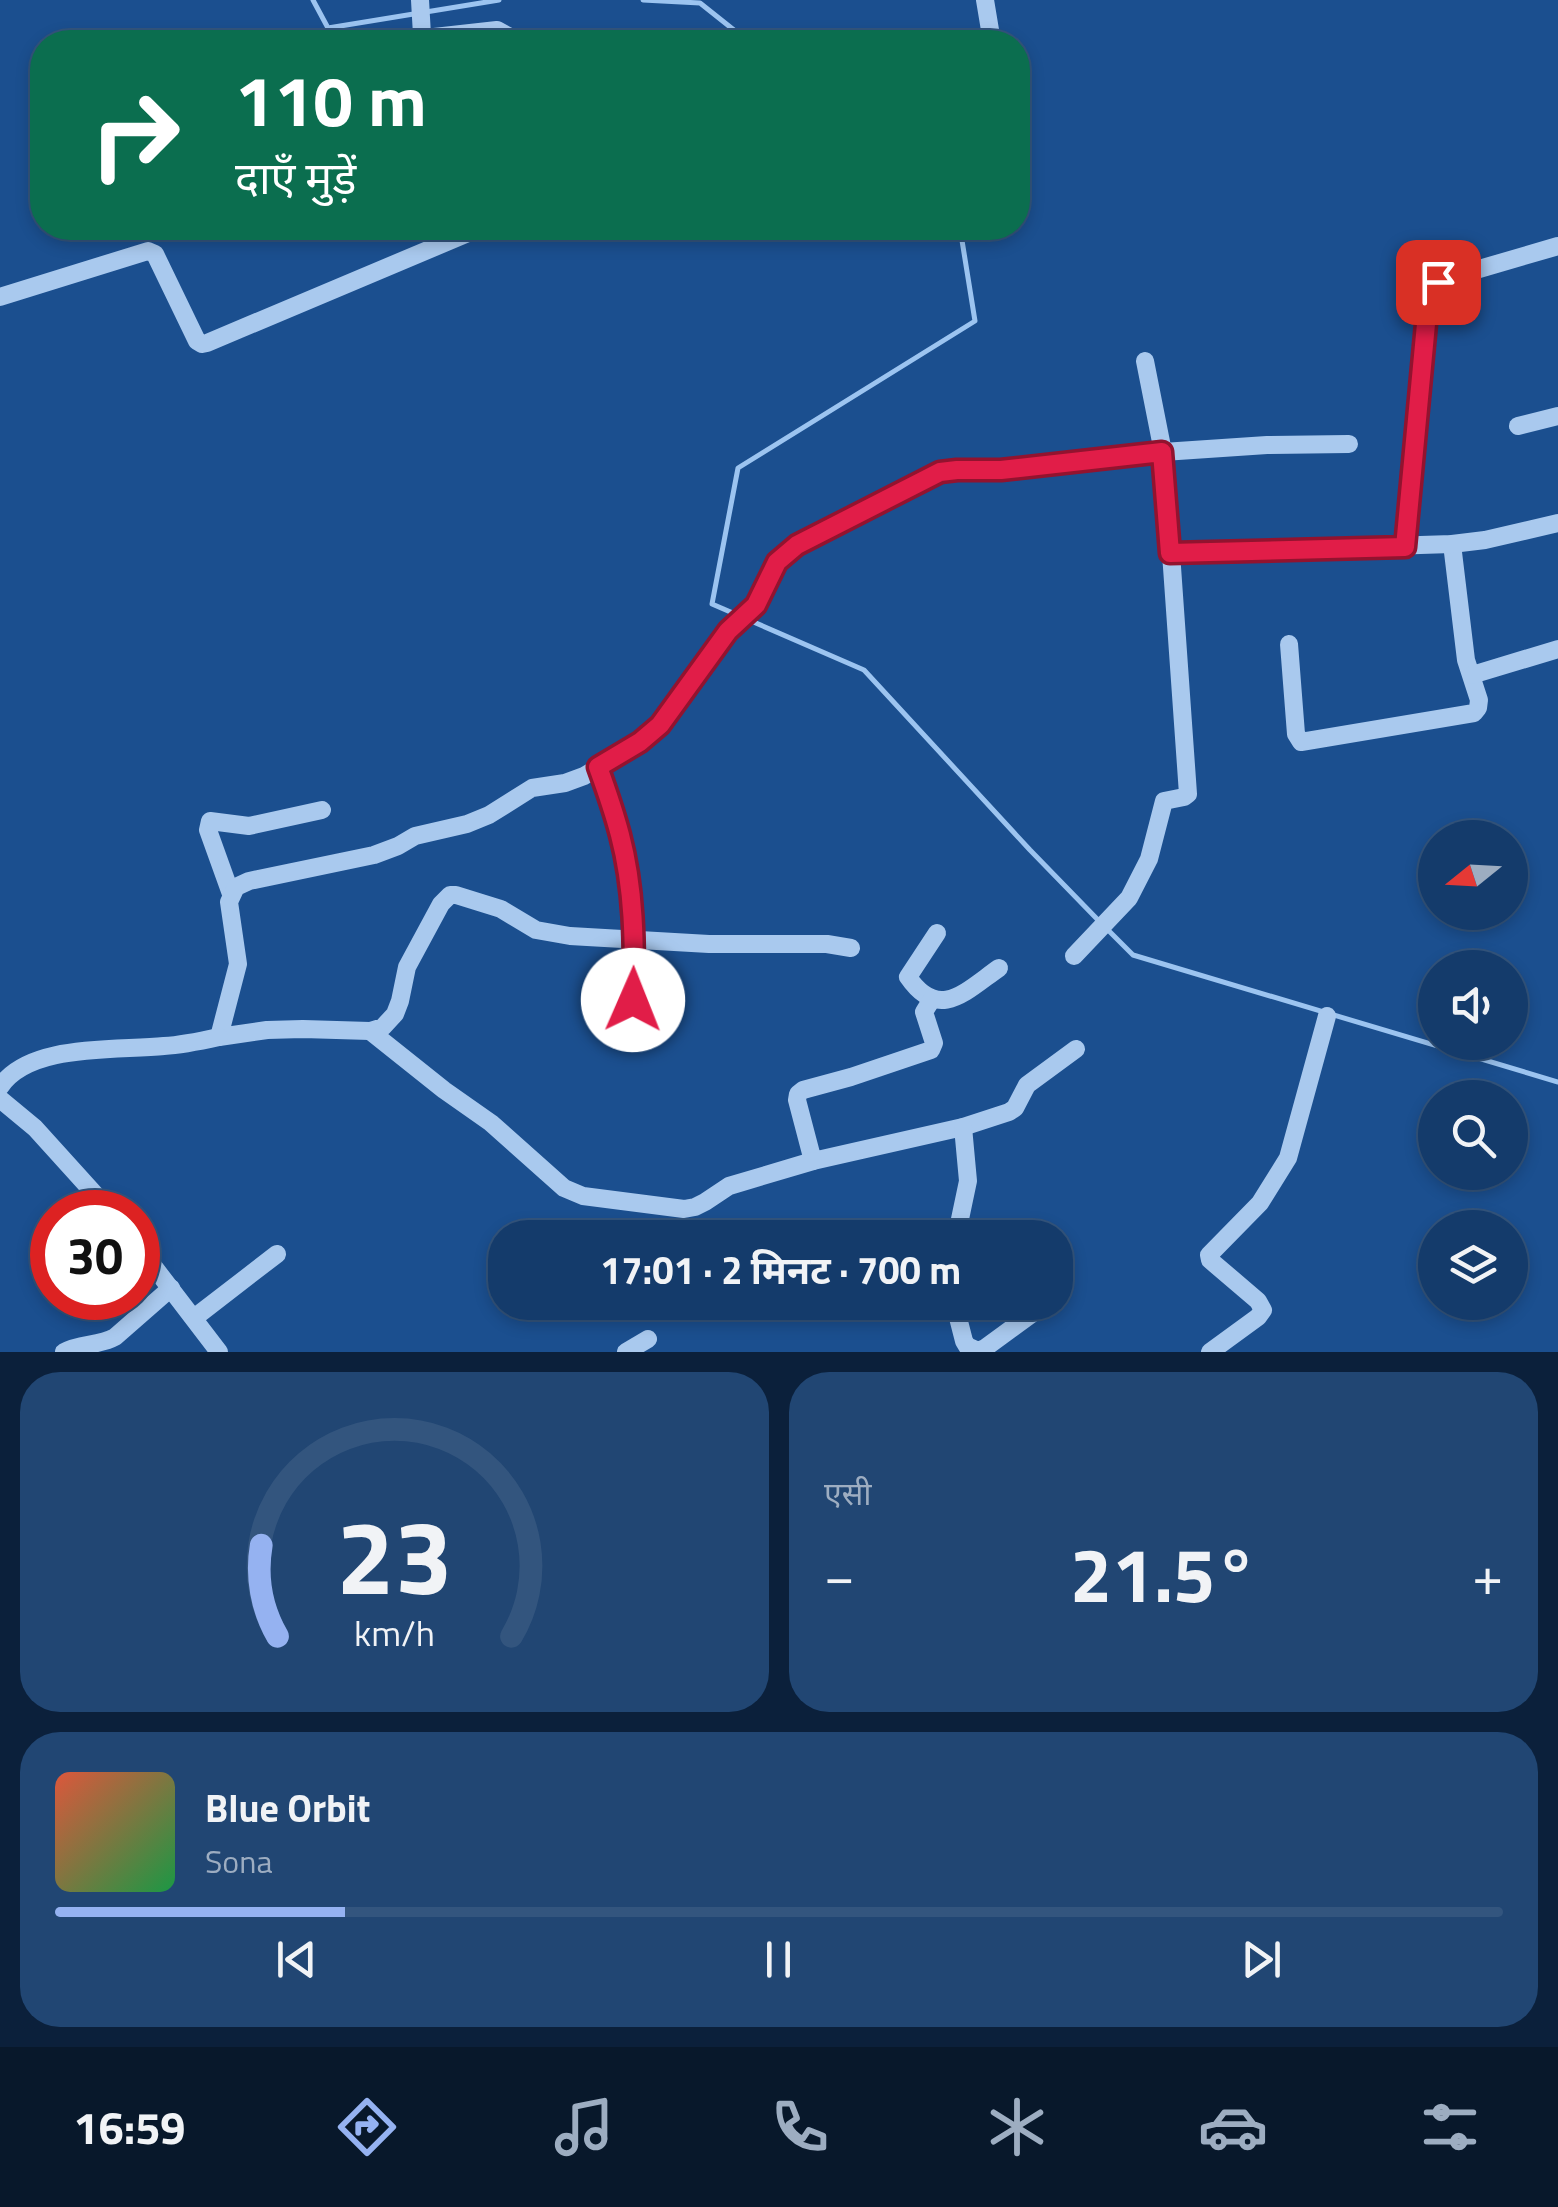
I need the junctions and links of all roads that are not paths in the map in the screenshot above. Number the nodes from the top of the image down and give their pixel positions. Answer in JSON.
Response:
{"nodes":[{"id":1,"x":985,"y":0,"type":"edge"},
{"id":2,"x":421,"y":3,"type":"edge"},
{"id":3,"x":423,"y":30,"type":"edge"},
{"id":4,"x":990,"y":30,"type":"edge"},
{"id":5,"x":451,"y":240,"type":"edge"},
{"id":6,"x":1558,"y":246,"type":"edge"},
{"id":7,"x":0,"y":297,"type":"edge"},
{"id":8,"x":1145,"y":360,"type":"dead end"},
{"id":9,"x":1558,"y":416,"type":"edge"},
{"id":10,"x":1518,"y":426,"type":"dead end"},
{"id":11,"x":1349,"y":444,"type":"dead end"},
{"id":12,"x":1162,"y":452,"type":"junction"},
{"id":13,"x":1558,"y":523,"type":"edge"},
{"id":14,"x":1452,"y":544,"type":"junction"},
{"id":15,"x":1405,"y":547,"type":"junction"},
{"id":16,"x":1170,"y":553,"type":"junction"},
{"id":17,"x":1288,"y":644,"type":"dead end"},
{"id":18,"x":1557,"y":653,"type":"edge"},
{"id":19,"x":1472,"y":675,"type":"junction"},
{"id":20,"x":598,"y":767,"type":"junction"},
{"id":21,"x":322,"y":810,"type":"dead end"},
{"id":22,"x":231,"y":894,"type":"junction"},
{"id":23,"x":938,"y":933,"type":"dead end"},
{"id":24,"x":634,"y":940,"type":"junction"},
{"id":25,"x":851,"y":948,"type":"dead end"},
{"id":26,"x":1074,"y":956,"type":"dead end"},
{"id":27,"x":999,"y":968,"type":"dead end"},
{"id":28,"x":932,"y":999,"type":"junction"},
{"id":29,"x":633,"y":1000,"type":"dead end"},
{"id":30,"x":1327,"y":1016,"type":"dead end"},
{"id":31,"x":370,"y":1031,"type":"junction"},
{"id":32,"x":219,"y":1037,"type":"junction"},
{"id":33,"x":1076,"y":1049,"type":"dead end"},
{"id":34,"x":0,"y":1087,"type":"edge"},
{"id":35,"x":0,"y":1099,"type":"edge"},
{"id":36,"x":963,"y":1126,"type":"junction"},
{"id":37,"x":814,"y":1160,"type":"junction"},
{"id":38,"x":90,"y":1190,"type":"edge"},
{"id":39,"x":960,"y":1220,"type":"edge"},
{"id":40,"x":277,"y":1254,"type":"dead end"},
{"id":41,"x":160,"y":1274,"type":"edge"},
{"id":42,"x":171,"y":1288,"type":"junction"},
{"id":43,"x":194,"y":1318,"type":"junction"},
{"id":44,"x":959,"y":1320,"type":"edge"},
{"id":45,"x":1022,"y":1320,"type":"edge"},
{"id":46,"x":648,"y":1340,"type":"dead end"},
{"id":47,"x":64,"y":1352,"type":"edge"},
{"id":48,"x":219,"y":1352,"type":"edge"},
{"id":49,"x":626,"y":1352,"type":"edge"},
{"id":50,"x":1210,"y":1352,"type":"edge"}],
"edges":[{"from":1,"to":4,"type":"street"},
{"from":2,"to":3,"type":"street"},
{"from":5,"to":7,"type":"street"},
{"from":6,"to":15,"type":"street"},
{"from":8,"to":12,"type":"street"},
{"from":9,"to":10,"type":"street"},
{"from":11,"to":12,"type":"street"},
{"from":12,"to":16,"type":"street"},
{"from":12,"to":20,"type":"street"},
{"from":13,"to":14,"type":"street"},
{"from":14,"to":15,"type":"street"},
{"from":14,"to":19,"type":"street"},
{"from":15,"to":16,"type":"street"},
{"from":16,"to":26,"type":"street"},
{"from":17,"to":19,"type":"street"},
{"from":18,"to":19,"type":"street"},
{"from":20,"to":22,"type":"street"},
{"from":20,"to":24,"type":"street"},
{"from":21,"to":22,"type":"street"},
{"from":22,"to":32,"type":"street"},
{"from":23,"to":28,"type":"street"},
{"from":24,"to":25,"type":"street"},
{"from":24,"to":29,"type":"street"},
{"from":24,"to":31,"type":"street"},
{"from":27,"to":28,"type":"street"},
{"from":28,"to":37,"type":"street"},
{"from":30,"to":50,"type":"street"},
{"from":31,"to":32,"type":"street"},
{"from":31,"to":37,"type":"street"},
{"from":32,"to":34,"type":"street"},
{"from":33,"to":36,"type":"street"},
{"from":35,"to":38,"type":"street"},
{"from":36,"to":37,"type":"street"},
{"from":36,"to":39,"type":"street"},
{"from":40,"to":43,"type":"street"},
{"from":41,"to":42,"type":"street"},
{"from":42,"to":43,"type":"street"},
{"from":42,"to":47,"type":"street"},
{"from":43,"to":48,"type":"street"},
{"from":44,"to":45,"type":"street"},
{"from":46,"to":49,"type":"street"}]}
